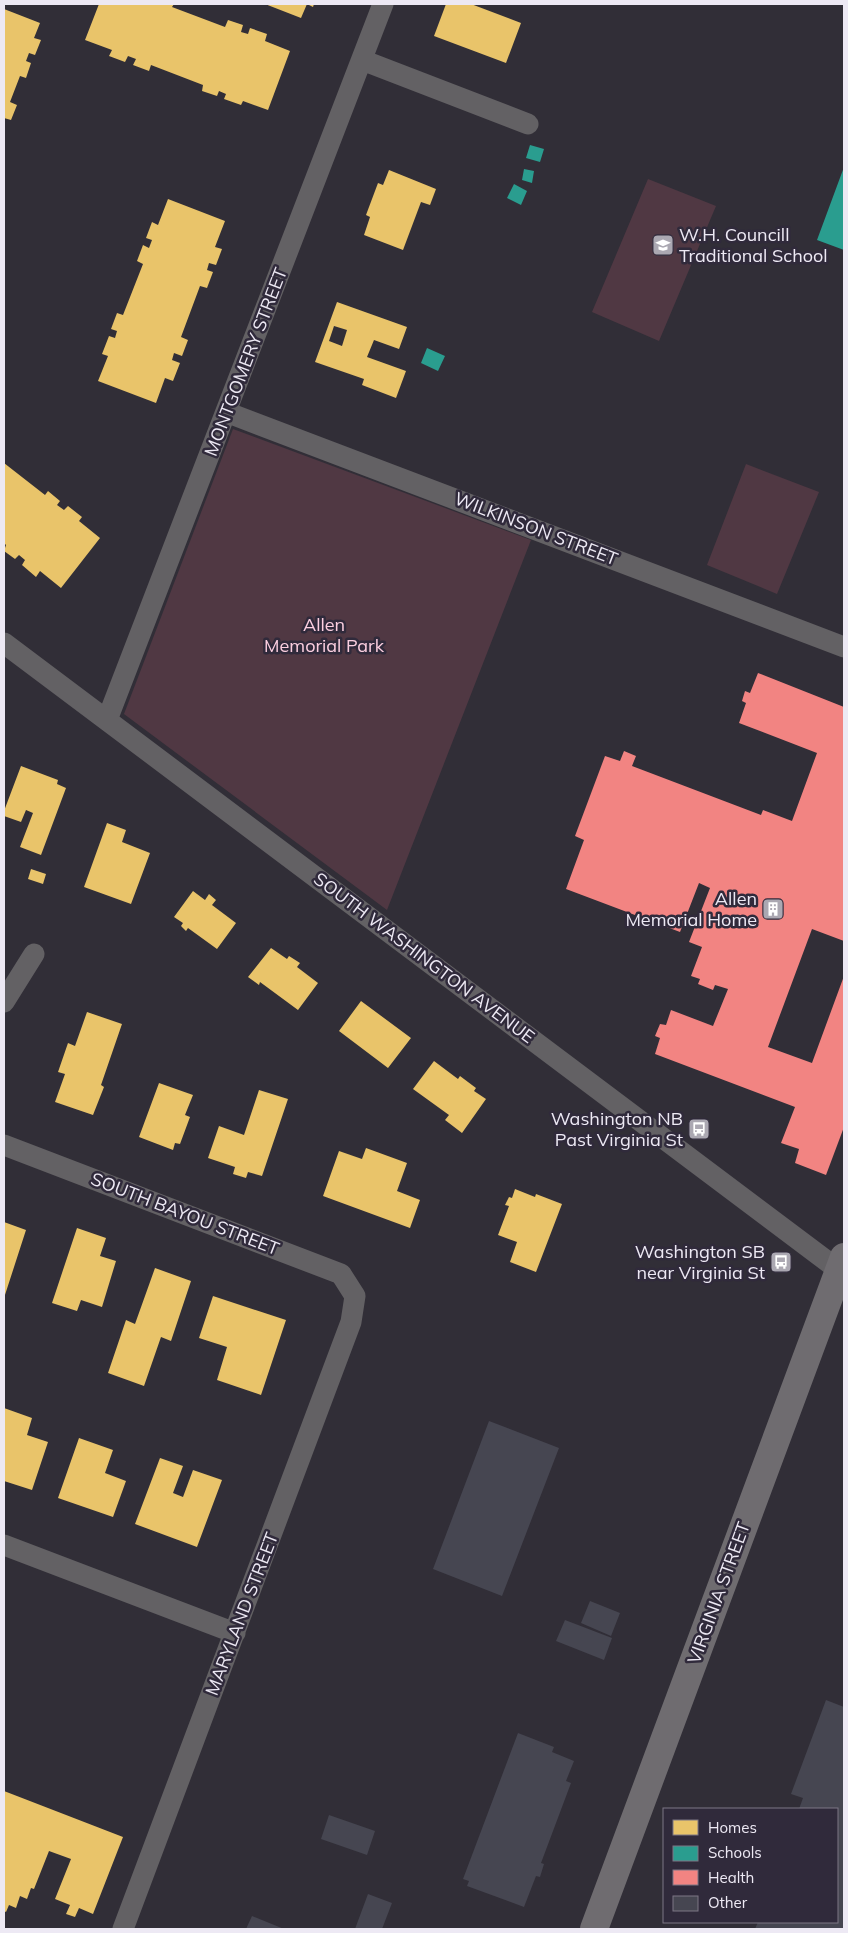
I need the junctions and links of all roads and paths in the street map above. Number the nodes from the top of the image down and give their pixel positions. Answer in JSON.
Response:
{"nodes":[{"id":1,"x":383,"y":4,"type":"edge"},
{"id":2,"x":362,"y":60,"type":"junction"},
{"id":3,"x":528,"y":124,"type":"dead end"},
{"id":4,"x":226,"y":412,"type":"junction"},
{"id":5,"x":4,"y":643,"type":"edge"},
{"id":6,"x":844,"y":647,"type":"edge"},
{"id":7,"x":107,"y":720,"type":"junction"},
{"id":8,"x":34,"y":954,"type":"dead end"},
{"id":9,"x":4,"y":1002,"type":"edge"},
{"id":10,"x":4,"y":1145,"type":"edge"},
{"id":11,"x":843,"y":1267,"type":"edge"},
{"id":12,"x":355,"y":1296,"type":"joint"},
{"id":13,"x":4,"y":1545,"type":"edge"},
{"id":14,"x":235,"y":1633,"type":"junction"},
{"id":15,"x":122,"y":1929,"type":"edge"},
{"id":16,"x":594,"y":1929,"type":"edge"}],
"edges":[{"from":1,"to":2,"type":"street","name":"MONTGOMERY STREET"},
{"from":2,"to":3,"type":"street"},
{"from":2,"to":4,"type":"street","name":"MONTGOMERY STREET"},
{"from":4,"to":6,"type":"street","name":"WILKINSON STREET"},
{"from":4,"to":7,"type":"street","name":"MONTGOMERY STREET"},
{"from":5,"to":7,"type":"street","name":"SOUTH WASHINGTON AVENUE"},
{"from":7,"to":11,"type":"street","name":"SOUTH WASHINGTON AVENUE"},
{"from":8,"to":9,"type":"street"},
{"from":10,"to":12,"type":"street","name":"SOUTH BAYOU STREET"},
{"from":11,"to":16,"type":"street","name":"VIRGINIA STREET"},
{"from":12,"to":14,"type":"street","name":"MARYLAND STREET"},
{"from":13,"to":14,"type":"street"},
{"from":14,"to":15,"type":"street","name":"MARYLAND STREET"}]}
